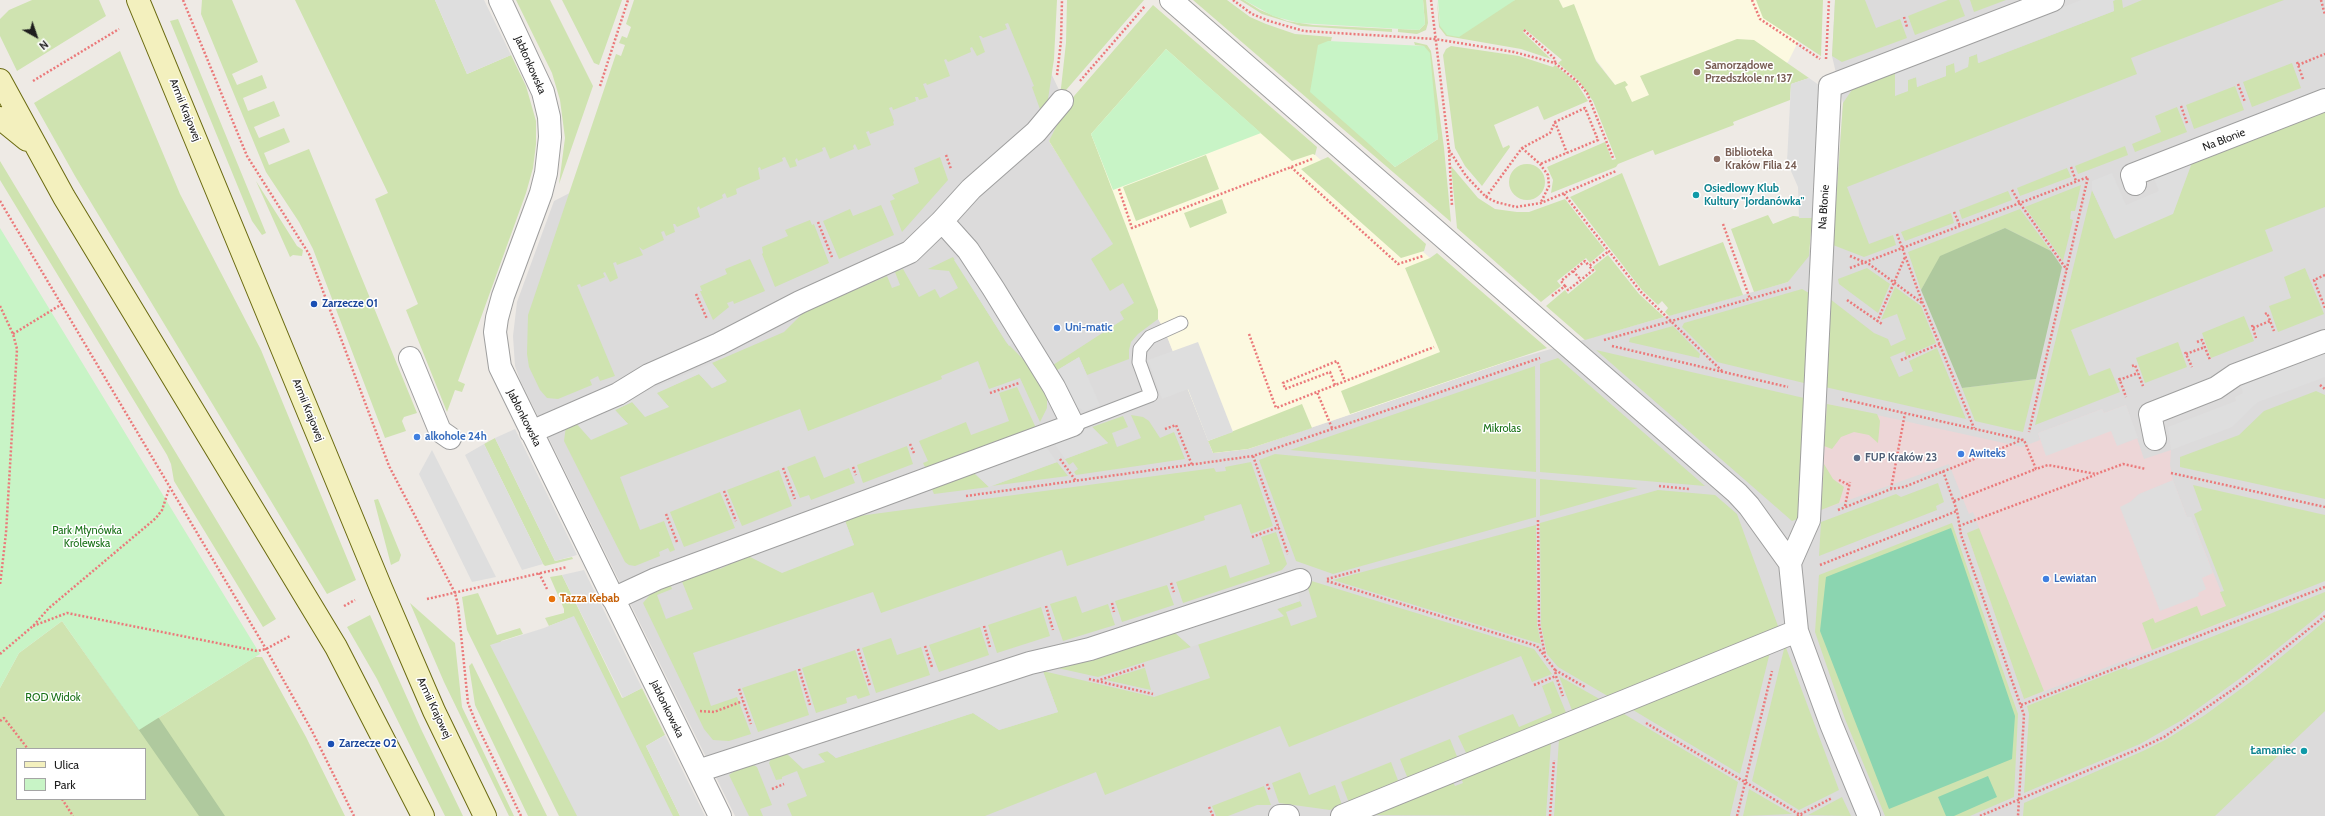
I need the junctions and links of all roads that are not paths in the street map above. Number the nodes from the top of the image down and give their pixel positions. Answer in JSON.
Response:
{"nodes":[{"id":1,"x":138,"y":0,"type":"edge"},
{"id":2,"x":500,"y":0,"type":"edge"},
{"id":3,"x":1171,"y":0,"type":"edge"},
{"id":4,"x":2053,"y":0,"type":"edge"},
{"id":5,"x":0,"y":80,"type":"edge"},
{"id":6,"x":2325,"y":100,"type":"edge"},
{"id":7,"x":1056,"y":108,"type":"road end"},
{"id":8,"x":0,"y":118,"type":"edge"},
{"id":9,"x":36,"y":147,"type":"junction"},
{"id":10,"x":2136,"y":184,"type":"dead end"},
{"id":11,"x":942,"y":221,"type":"junction"},
{"id":12,"x":1181,"y":323,"type":"dead end"},
{"id":13,"x":2325,"y":341,"type":"edge"},
{"id":14,"x":410,"y":358,"type":"dead end"},
{"id":15,"x":1073,"y":424,"type":"junction"},
{"id":16,"x":531,"y":432,"type":"junction"},
{"id":17,"x":450,"y":438,"type":"dead end"},
{"id":18,"x":2155,"y":439,"type":"dead end"},
{"id":19,"x":1791,"y":570,"type":"junction"},
{"id":20,"x":1300,"y":580,"type":"dead end"},
{"id":21,"x":614,"y":599,"type":"junction"},
{"id":22,"x":1788,"y":634,"type":"junction"},
{"id":23,"x":698,"y":771,"type":"junction"},
{"id":24,"x":423,"y":816,"type":"edge"},
{"id":25,"x":485,"y":816,"type":"edge"},
{"id":26,"x":720,"y":816,"type":"edge"},
{"id":27,"x":1280,"y":816,"type":"edge"},
{"id":28,"x":1288,"y":816,"type":"edge"},
{"id":29,"x":1342,"y":816,"type":"edge"},
{"id":30,"x":1869,"y":816,"type":"edge"}],
"edges":[{"from":1,"to":25,"type":"main road","name":"Armii Krajowej"},
{"from":2,"to":16,"type":"street","name":"Jabłonkowska"},
{"from":3,"to":19,"type":"street"},
{"from":4,"to":19,"type":"street","name":"Na Błonie"},
{"from":5,"to":9,"type":"main road"},
{"from":6,"to":10,"type":"street","name":"Na Błonie"},
{"from":7,"to":11,"type":"street"},
{"from":8,"to":9,"type":"main road"},
{"from":9,"to":24,"type":"main road"},
{"from":11,"to":15,"type":"street"},
{"from":11,"to":16,"type":"street"},
{"from":12,"to":15,"type":"lane"},
{"from":13,"to":18,"type":"street"},
{"from":14,"to":17,"type":"street"},
{"from":15,"to":21,"type":"street"},
{"from":16,"to":21,"type":"street","name":"Jabłonkowska"},
{"from":19,"to":22,"type":"street"},
{"from":20,"to":23,"type":"street"},
{"from":21,"to":23,"type":"street","name":"Jabłonkowska"},
{"from":22,"to":29,"type":"street"},
{"from":22,"to":30,"type":"street"},
{"from":23,"to":26,"type":"street","name":"Jabłonkowska"},
{"from":27,"to":28,"type":"street"}]}
